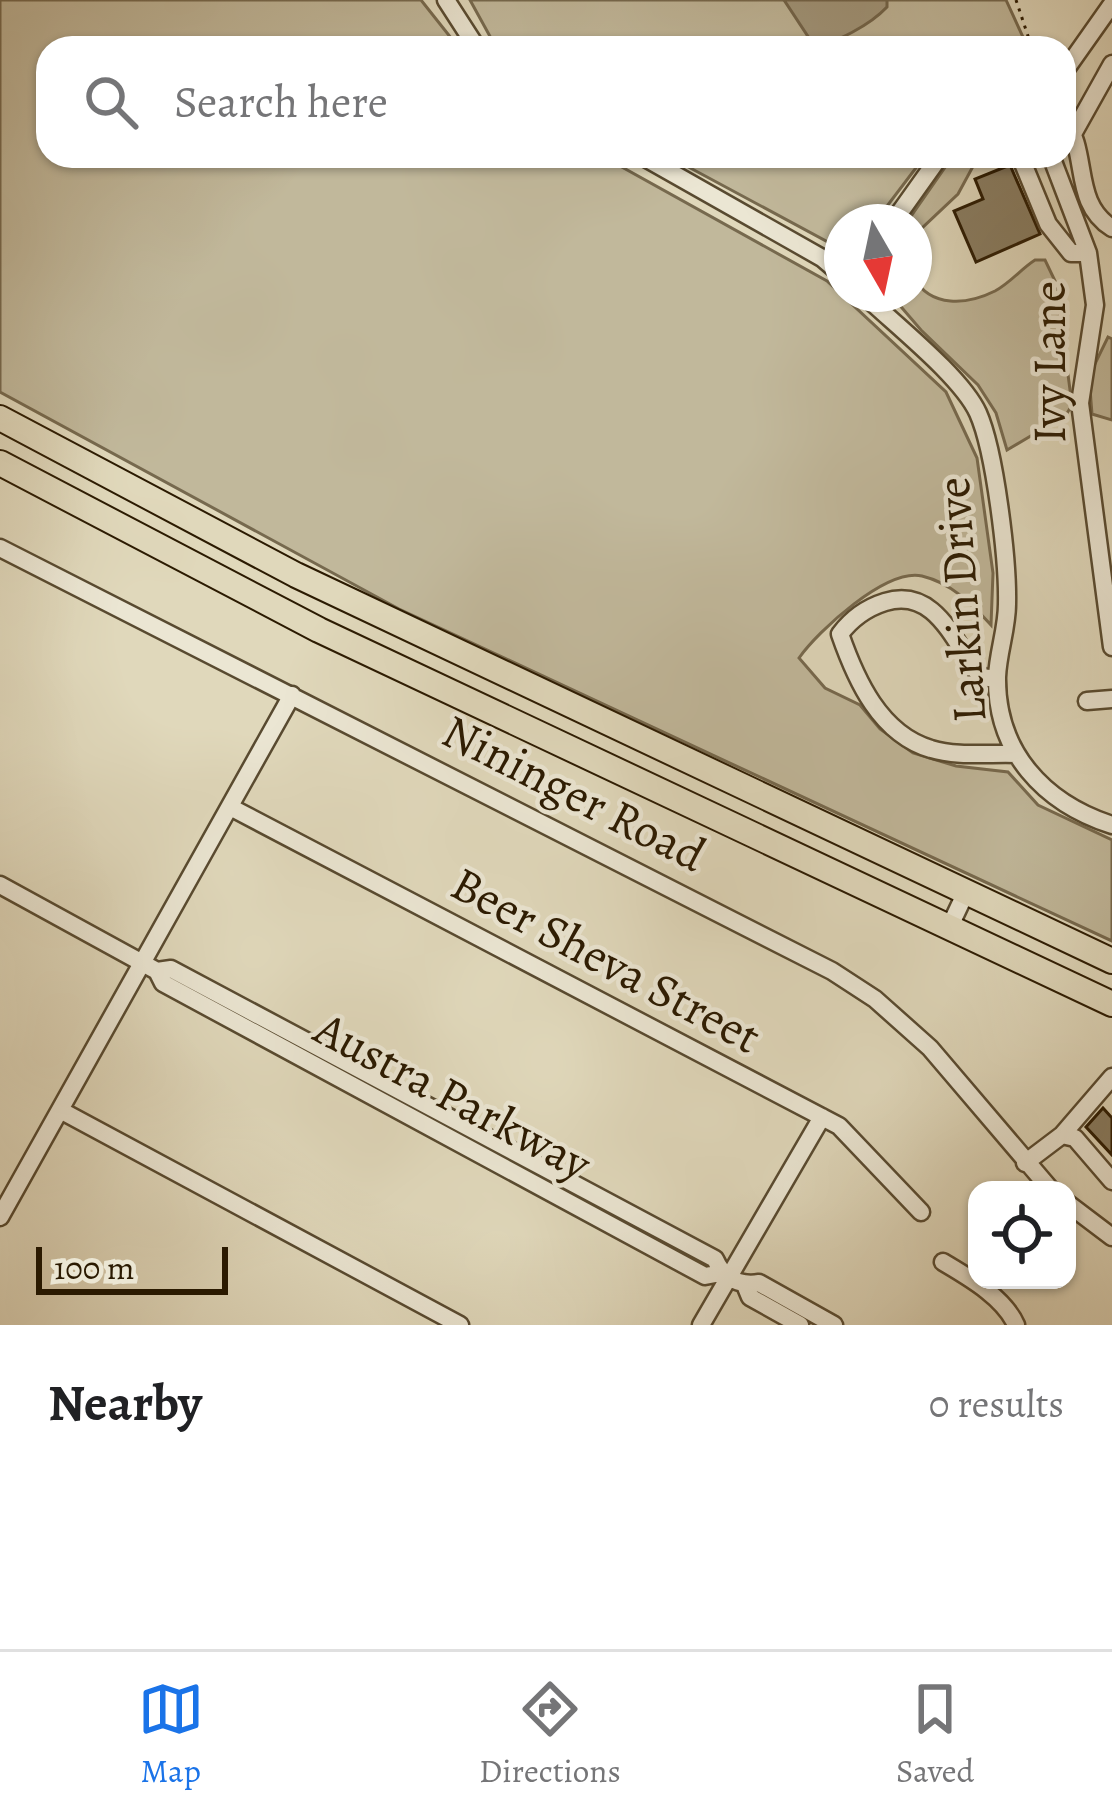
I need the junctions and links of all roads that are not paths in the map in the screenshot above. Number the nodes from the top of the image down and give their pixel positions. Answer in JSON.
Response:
{"nodes":[{"id":1,"x":446,"y":0,"type":"edge"},
{"id":2,"x":1112,"y":4,"type":"edge"},
{"id":3,"x":469,"y":36,"type":"edge"},
{"id":4,"x":1076,"y":55,"type":"edge"},
{"id":5,"x":1112,"y":64,"type":"edge"},
{"id":6,"x":1076,"y":116,"type":"edge"},
{"id":7,"x":1076,"y":158,"type":"edge"},
{"id":8,"x":663,"y":168,"type":"edge"},
{"id":9,"x":931,"y":168,"type":"edge"},
{"id":10,"x":1025,"y":168,"type":"edge"},
{"id":11,"x":1056,"y":168,"type":"edge"},
{"id":12,"x":906,"y":204,"type":"edge"},
{"id":13,"x":1112,"y":228,"type":"edge"},
{"id":14,"x":1088,"y":253,"type":"junction"},
{"id":15,"x":824,"y":260,"type":"edge"},
{"id":16,"x":881,"y":312,"type":"edge"},
{"id":17,"x":0,"y":418,"type":"edge"},
{"id":18,"x":0,"y":464,"type":"edge"},
{"id":19,"x":0,"y":548,"type":"edge"},
{"id":20,"x":1112,"y":646,"type":"edge"},
{"id":21,"x":997,"y":680,"type":"junction"},
{"id":22,"x":292,"y":695,"type":"junction"},
{"id":23,"x":1112,"y":699,"type":"edge"},
{"id":24,"x":1088,"y":700,"type":"dead end"},
{"id":25,"x":1016,"y":754,"type":"junction"},
{"id":26,"x":232,"y":808,"type":"junction"},
{"id":27,"x":1112,"y":826,"type":"edge"},
{"id":28,"x":0,"y":885,"type":"edge"},
{"id":29,"x":966,"y":892,"type":"junction"},
{"id":30,"x":949,"y":928,"type":"junction"},
{"id":31,"x":1112,"y":961,"type":"edge"},
{"id":32,"x":150,"y":967,"type":"junction"},
{"id":33,"x":1112,"y":1004,"type":"edge"},
{"id":34,"x":1112,"y":1076,"type":"edge"},
{"id":35,"x":60,"y":1111,"type":"junction"},
{"id":36,"x":822,"y":1117,"type":"junction"},
{"id":37,"x":1062,"y":1135,"type":"junction"},
{"id":38,"x":1025,"y":1163,"type":"junction"},
{"id":39,"x":1112,"y":1180,"type":"edge"},
{"id":40,"x":1042,"y":1181,"type":"edge"},
{"id":41,"x":1076,"y":1210,"type":"edge"},
{"id":42,"x":921,"y":1212,"type":"dead end"},
{"id":43,"x":0,"y":1217,"type":"edge"},
{"id":44,"x":1112,"y":1237,"type":"edge"},
{"id":45,"x":943,"y":1262,"type":"dead end"},
{"id":46,"x":732,"y":1278,"type":"junction"},
{"id":47,"x":460,"y":1325,"type":"edge"},
{"id":48,"x":701,"y":1325,"type":"edge"},
{"id":49,"x":800,"y":1325,"type":"edge"},
{"id":50,"x":835,"y":1325,"type":"edge"},
{"id":51,"x":1016,"y":1325,"type":"edge"}],
"edges":[{"from":1,"to":3,"type":"street"},
{"from":2,"to":4,"type":"street"},
{"from":5,"to":6,"type":"street"},
{"from":7,"to":13,"type":"street"},
{"from":8,"to":15,"type":"street"},
{"from":9,"to":12,"type":"street"},
{"from":10,"to":14,"type":"street"},
{"from":11,"to":14,"type":"street","name":"Ivy Lane"},
{"from":14,"to":20,"type":"street","name":"Ivy Lane"},
{"from":16,"to":21,"type":"street","name":"Larkin Drive"},
{"from":17,"to":29,"type":"highway"},
{"from":18,"to":30,"type":"highway"},
{"from":19,"to":22,"type":"street","name":"Nininger Road"},
{"from":21,"to":25,"type":"street","name":"Larkin Drive"},
{"from":21,"to":25,"type":"street"},
{"from":22,"to":26,"type":"street"},
{"from":22,"to":38,"type":"street","name":"Nininger Road"},
{"from":23,"to":24,"type":"street"},
{"from":25,"to":27,"type":"street","name":"Larkin Drive"},
{"from":26,"to":32,"type":"street"},
{"from":26,"to":36,"type":"street","name":"Beer Sheva Street"},
{"from":28,"to":32,"type":"street","name":"Austra Parkway"},
{"from":29,"to":30,"type":"street"},
{"from":29,"to":31,"type":"highway"},
{"from":30,"to":33,"type":"highway"},
{"from":32,"to":35,"type":"street"},
{"from":32,"to":46,"type":"street","name":"Austra Parkway"},
{"from":34,"to":37,"type":"street"},
{"from":35,"to":43,"type":"street"},
{"from":35,"to":47,"type":"street"},
{"from":36,"to":42,"type":"street","name":"Beer Sheva Street"},
{"from":36,"to":46,"type":"street"},
{"from":37,"to":38,"type":"street"},
{"from":37,"to":39,"type":"street"},
{"from":38,"to":40,"type":"street","name":"Nininger Road"},
{"from":41,"to":44,"type":"street"},
{"from":45,"to":51,"type":"street"},
{"from":46,"to":48,"type":"street"},
{"from":46,"to":49,"type":"street","name":"Austra Parkway"},
{"from":46,"to":50,"type":"street","name":"Austra Parkway"}]}
